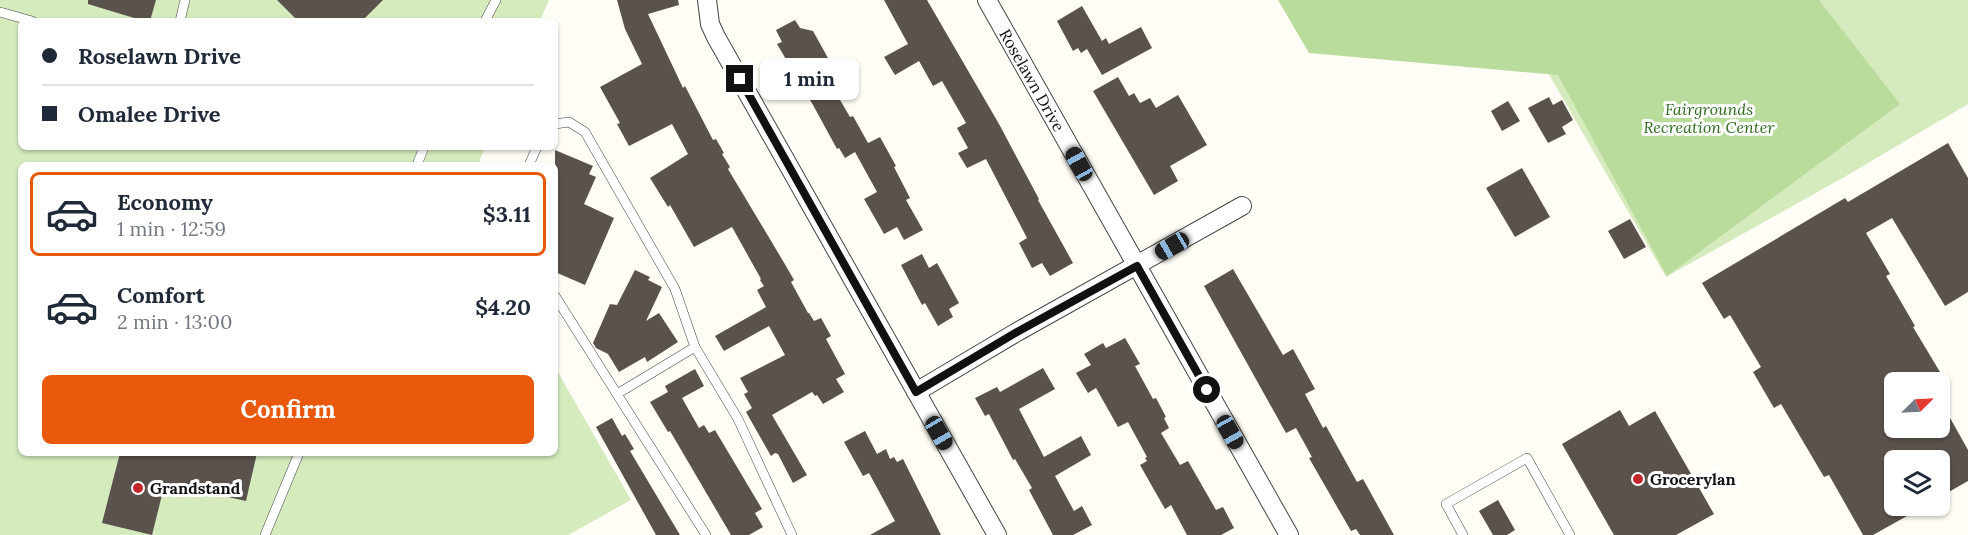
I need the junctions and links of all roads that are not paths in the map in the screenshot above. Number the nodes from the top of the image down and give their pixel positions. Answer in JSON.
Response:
{"nodes":[{"id":1,"x":185,"y":0,"type":"edge"},
{"id":2,"x":496,"y":0,"type":"edge"},
{"id":3,"x":707,"y":0,"type":"edge"},
{"id":4,"x":987,"y":0,"type":"edge"},
{"id":5,"x":0,"y":12,"type":"edge"},
{"id":6,"x":21,"y":18,"type":"edge"},
{"id":7,"x":181,"y":18,"type":"edge"},
{"id":8,"x":487,"y":18,"type":"edge"},
{"id":9,"x":558,"y":124,"type":"edge"},
{"id":10,"x":1242,"y":206,"type":"dead end"},
{"id":11,"x":1137,"y":266,"type":"junction"},
{"id":12,"x":558,"y":301,"type":"edge"},
{"id":13,"x":695,"y":347,"type":"junction"},
{"id":14,"x":916,"y":392,"type":"junction"},
{"id":15,"x":617,"y":394,"type":"junction"},
{"id":16,"x":298,"y":456,"type":"edge"},
{"id":17,"x":265,"y":535,"type":"edge"},
{"id":18,"x":706,"y":535,"type":"edge"},
{"id":19,"x":792,"y":535,"type":"edge"},
{"id":20,"x":998,"y":535,"type":"edge"},
{"id":21,"x":1289,"y":535,"type":"edge"},
{"id":22,"x":1463,"y":535,"type":"edge"},
{"id":23,"x":1570,"y":535,"type":"edge"}],
"edges":[{"from":1,"to":7,"type":"lane"},
{"from":2,"to":8,"type":"lane"},
{"from":3,"to":14,"type":"street"},
{"from":4,"to":11,"type":"street","name":"Roselawn Drive"},
{"from":5,"to":6,"type":"lane"},
{"from":9,"to":13,"type":"lane"},
{"from":10,"to":11,"type":"street"},
{"from":11,"to":14,"type":"street"},
{"from":11,"to":21,"type":"street","name":"Roselawn Drive"},
{"from":12,"to":15,"type":"lane"},
{"from":13,"to":15,"type":"lane"},
{"from":13,"to":19,"type":"lane"},
{"from":14,"to":20,"type":"street"},
{"from":15,"to":18,"type":"lane"},
{"from":16,"to":17,"type":"lane"},
{"from":22,"to":23,"type":"lane"}]}
